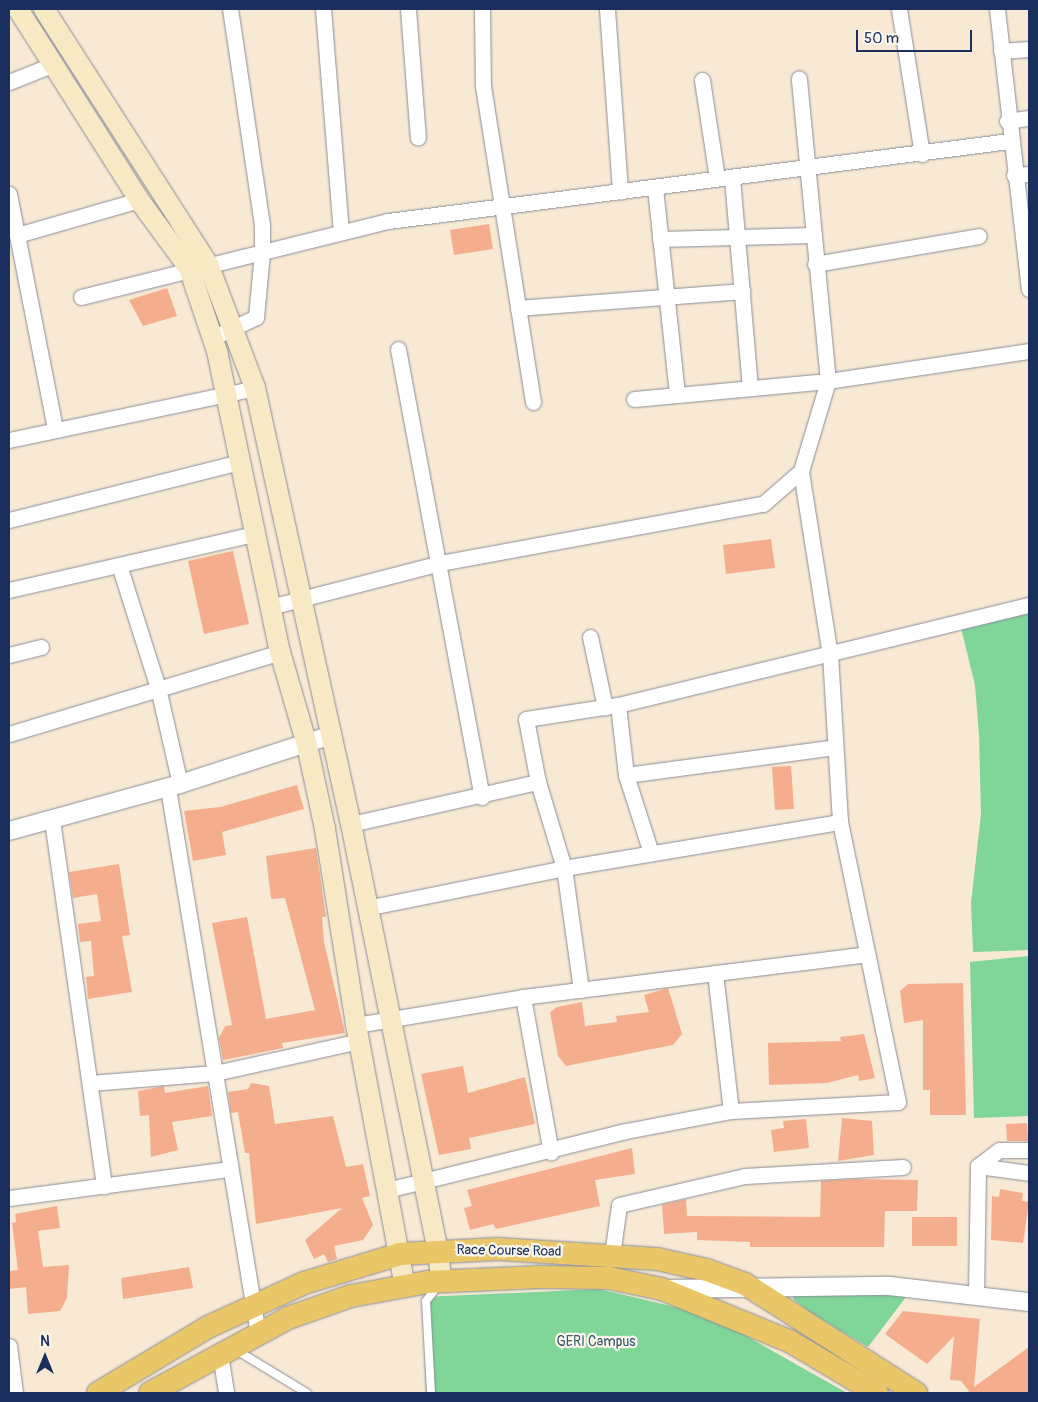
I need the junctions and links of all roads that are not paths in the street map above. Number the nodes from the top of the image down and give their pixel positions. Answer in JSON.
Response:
{"nodes":[{"id":1,"x":18,"y":9,"type":"edge"},
{"id":2,"x":44,"y":9,"type":"edge"},
{"id":3,"x":230,"y":9,"type":"edge"},
{"id":4,"x":323,"y":9,"type":"edge"},
{"id":5,"x":408,"y":9,"type":"edge"},
{"id":6,"x":482,"y":9,"type":"edge"},
{"id":7,"x":607,"y":9,"type":"edge"},
{"id":8,"x":898,"y":9,"type":"edge"},
{"id":9,"x":997,"y":9,"type":"edge"},
{"id":10,"x":1029,"y":49,"type":"edge"},
{"id":11,"x":1001,"y":52,"type":"junction"},
{"id":12,"x":52,"y":65,"type":"junction"},
{"id":13,"x":799,"y":78,"type":"dead end"},
{"id":14,"x":702,"y":80,"type":"dead end"},
{"id":15,"x":9,"y":82,"type":"edge"},
{"id":16,"x":1029,"y":118,"type":"edge"},
{"id":17,"x":1007,"y":121,"type":"junction"},
{"id":18,"x":418,"y":138,"type":"dead end"},
{"id":19,"x":1009,"y":141,"type":"junction"},
{"id":20,"x":922,"y":154,"type":"junction"},
{"id":21,"x":809,"y":168,"type":"junction"},
{"id":22,"x":1029,"y":174,"type":"edge"},
{"id":23,"x":1014,"y":175,"type":"junction"},
{"id":24,"x":717,"y":178,"type":"junction"},
{"id":25,"x":732,"y":178,"type":"junction"},
{"id":26,"x":655,"y":188,"type":"junction"},
{"id":27,"x":620,"y":192,"type":"junction"},
{"id":28,"x":9,"y":194,"type":"edge"},
{"id":29,"x":139,"y":200,"type":"junction"},
{"id":30,"x":502,"y":207,"type":"junction"},
{"id":31,"x":341,"y":231,"type":"junction"},
{"id":32,"x":17,"y":235,"type":"junction"},
{"id":33,"x":814,"y":235,"type":"junction"},
{"id":34,"x":737,"y":236,"type":"junction"},
{"id":35,"x":979,"y":236,"type":"dead end"},
{"id":36,"x":660,"y":239,"type":"junction"},
{"id":37,"x":262,"y":252,"type":"junction"},
{"id":38,"x":815,"y":264,"type":"junction"},
{"id":39,"x":1026,"y":264,"type":"edge"},
{"id":40,"x":199,"y":266,"type":"junction"},
{"id":41,"x":1029,"y":289,"type":"edge"},
{"id":42,"x":742,"y":291,"type":"junction"},
{"id":43,"x":666,"y":293,"type":"junction"},
{"id":44,"x":81,"y":297,"type":"dead end"},
{"id":45,"x":518,"y":308,"type":"junction"},
{"id":46,"x":234,"y":331,"type":"junction"},
{"id":47,"x":212,"y":338,"type":"junction"},
{"id":48,"x":398,"y":349,"type":"dead end"},
{"id":49,"x":1029,"y":351,"type":"edge"},
{"id":50,"x":828,"y":381,"type":"junction"},
{"id":51,"x":750,"y":387,"type":"junction"},
{"id":52,"x":255,"y":388,"type":"junction"},
{"id":53,"x":226,"y":393,"type":"junction"},
{"id":54,"x":677,"y":396,"type":"junction"},
{"id":55,"x":634,"y":399,"type":"dead end"},
{"id":56,"x":533,"y":402,"type":"dead end"},
{"id":57,"x":55,"y":429,"type":"junction"},
{"id":58,"x":9,"y":440,"type":"edge"},
{"id":59,"x":240,"y":462,"type":"junction"},
{"id":60,"x":801,"y":471,"type":"junction"},
{"id":61,"x":9,"y":520,"type":"edge"},
{"id":62,"x":253,"y":534,"type":"junction"},
{"id":63,"x":440,"y":563,"type":"junction"},
{"id":64,"x":119,"y":565,"type":"junction"},
{"id":65,"x":9,"y":590,"type":"edge"},
{"id":66,"x":301,"y":599,"type":"junction"},
{"id":67,"x":1029,"y":604,"type":"edge"},
{"id":68,"x":270,"y":607,"type":"junction"},
{"id":69,"x":590,"y":637,"type":"dead end"},
{"id":70,"x":41,"y":647,"type":"dead end"},
{"id":71,"x":280,"y":652,"type":"junction"},
{"id":72,"x":9,"y":655,"type":"edge"},
{"id":73,"x":830,"y":655,"type":"junction"},
{"id":74,"x":158,"y":688,"type":"junction"},
{"id":75,"x":612,"y":706,"type":"junction"},
{"id":76,"x":9,"y":734,"type":"edge"},
{"id":77,"x":332,"y":735,"type":"junction"},
{"id":78,"x":308,"y":745,"type":"junction"},
{"id":79,"x":835,"y":747,"type":"junction"},
{"id":80,"x":626,"y":775,"type":"junction"},
{"id":81,"x":538,"y":782,"type":"junction"},
{"id":82,"x":174,"y":786,"type":"junction"},
{"id":83,"x":482,"y":797,"type":"junction"},
{"id":84,"x":52,"y":820,"type":"junction"},
{"id":85,"x":840,"y":822,"type":"junction"},
{"id":86,"x":351,"y":824,"type":"junction"},
{"id":87,"x":9,"y":831,"type":"edge"},
{"id":88,"x":651,"y":853,"type":"junction"},
{"id":89,"x":564,"y":868,"type":"junction"},
{"id":90,"x":366,"y":908,"type":"junction"},
{"id":91,"x":867,"y":954,"type":"junction"},
{"id":92,"x":715,"y":973,"type":"junction"},
{"id":93,"x":581,"y":990,"type":"junction"},
{"id":94,"x":523,"y":997,"type":"junction"},
{"id":95,"x":390,"y":1020,"type":"junction"},
{"id":96,"x":357,"y":1033,"type":"junction"},
{"id":97,"x":215,"y":1073,"type":"junction"},
{"id":98,"x":90,"y":1083,"type":"junction"},
{"id":99,"x":731,"y":1110,"type":"junction"},
{"id":100,"x":1029,"y":1150,"type":"edge"},
{"id":101,"x":551,"y":1152,"type":"junction"},
{"id":102,"x":978,"y":1166,"type":"junction"},
{"id":103,"x":903,"y":1167,"type":"dead end"},
{"id":104,"x":230,"y":1169,"type":"junction"},
{"id":105,"x":1029,"y":1173,"type":"edge"},
{"id":106,"x":423,"y":1182,"type":"junction"},
{"id":107,"x":104,"y":1186,"type":"junction"},
{"id":108,"x":387,"y":1190,"type":"junction"},
{"id":109,"x":9,"y":1198,"type":"edge"},
{"id":110,"x":438,"y":1250,"type":"junction"},
{"id":111,"x":400,"y":1254,"type":"junction"},
{"id":112,"x":612,"y":1255,"type":"junction"},
{"id":113,"x":440,"y":1282,"type":"junction"},
{"id":114,"x":745,"y":1284,"type":"junction"},
{"id":115,"x":405,"y":1286,"type":"junction"},
{"id":116,"x":662,"y":1289,"type":"junction"},
{"id":117,"x":976,"y":1295,"type":"junction"},
{"id":118,"x":426,"y":1301,"type":"junction"},
{"id":119,"x":1029,"y":1302,"type":"edge"},
{"id":120,"x":253,"y":1304,"type":"junction"},
{"id":121,"x":258,"y":1334,"type":"junction"},
{"id":122,"x":9,"y":1346,"type":"edge"},
{"id":123,"x":226,"y":1350,"type":"junction"},
{"id":124,"x":15,"y":1393,"type":"edge"},
{"id":125,"x":98,"y":1393,"type":"edge"},
{"id":126,"x":150,"y":1393,"type":"edge"},
{"id":127,"x":226,"y":1393,"type":"edge"},
{"id":128,"x":307,"y":1393,"type":"edge"},
{"id":129,"x":431,"y":1393,"type":"edge"},
{"id":130,"x":877,"y":1393,"type":"edge"},
{"id":131,"x":916,"y":1393,"type":"edge"}],
"edges":[{"from":1,"to":12,"type":"main road"},
{"from":2,"to":40,"type":"main road"},
{"from":3,"to":37,"type":"street"},
{"from":4,"to":31,"type":"street"},
{"from":5,"to":18,"type":"street"},
{"from":6,"to":30,"type":"street"},
{"from":7,"to":27,"type":"street"},
{"from":8,"to":20,"type":"street"},
{"from":9,"to":11,"type":"street"},
{"from":10,"to":11,"type":"street"},
{"from":11,"to":17,"type":"street"},
{"from":12,"to":15,"type":"street"},
{"from":12,"to":29,"type":"main road"},
{"from":13,"to":21,"type":"street"},
{"from":14,"to":24,"type":"street"},
{"from":16,"to":17,"type":"street"},
{"from":17,"to":19,"type":"street"},
{"from":19,"to":20,"type":"street"},
{"from":19,"to":23,"type":"street"},
{"from":20,"to":21,"type":"street"},
{"from":21,"to":25,"type":"street"},
{"from":21,"to":33,"type":"street"},
{"from":22,"to":23,"type":"street"},
{"from":23,"to":39,"type":"street"},
{"from":24,"to":25,"type":"street"},
{"from":24,"to":26,"type":"street"},
{"from":25,"to":34,"type":"street"},
{"from":26,"to":27,"type":"street"},
{"from":26,"to":36,"type":"street"},
{"from":27,"to":30,"type":"street"},
{"from":28,"to":32,"type":"street"},
{"from":29,"to":32,"type":"street"},
{"from":29,"to":40,"type":"main road"},
{"from":30,"to":31,"type":"street"},
{"from":30,"to":45,"type":"street"},
{"from":31,"to":37,"type":"street"},
{"from":32,"to":57,"type":"street"},
{"from":33,"to":34,"type":"street"},
{"from":33,"to":38,"type":"street"},
{"from":34,"to":36,"type":"street"},
{"from":34,"to":42,"type":"street"},
{"from":35,"to":38,"type":"street"},
{"from":36,"to":43,"type":"street"},
{"from":37,"to":40,"type":"street"},
{"from":37,"to":46,"type":"street"},
{"from":38,"to":50,"type":"street"},
{"from":39,"to":41,"type":"street"},
{"from":40,"to":44,"type":"street"},
{"from":40,"to":46,"type":"main road"},
{"from":40,"to":47,"type":"main road"},
{"from":42,"to":43,"type":"street"},
{"from":42,"to":51,"type":"street"},
{"from":43,"to":45,"type":"street"},
{"from":43,"to":54,"type":"street"},
{"from":45,"to":56,"type":"street"},
{"from":46,"to":47,"type":"street"},
{"from":46,"to":52,"type":"main road"},
{"from":47,"to":53,"type":"main road"},
{"from":48,"to":63,"type":"street"},
{"from":49,"to":50,"type":"street"},
{"from":50,"to":51,"type":"street"},
{"from":50,"to":60,"type":"street"},
{"from":51,"to":54,"type":"street"},
{"from":52,"to":53,"type":"street"},
{"from":52,"to":66,"type":"main road"},
{"from":53,"to":57,"type":"street"},
{"from":53,"to":59,"type":"main road"},
{"from":54,"to":55,"type":"street"},
{"from":57,"to":58,"type":"street"},
{"from":59,"to":61,"type":"street"},
{"from":59,"to":62,"type":"main road"},
{"from":60,"to":63,"type":"street"},
{"from":60,"to":73,"type":"street"},
{"from":62,"to":64,"type":"street"},
{"from":62,"to":68,"type":"main road"},
{"from":63,"to":66,"type":"street"},
{"from":63,"to":83,"type":"street"},
{"from":64,"to":65,"type":"street"},
{"from":64,"to":74,"type":"street"},
{"from":66,"to":68,"type":"street"},
{"from":66,"to":77,"type":"main road"},
{"from":67,"to":73,"type":"street"},
{"from":68,"to":71,"type":"main road"},
{"from":69,"to":75,"type":"street"},
{"from":70,"to":72,"type":"street"},
{"from":71,"to":74,"type":"street"},
{"from":71,"to":78,"type":"main road"},
{"from":73,"to":75,"type":"street"},
{"from":73,"to":79,"type":"street"},
{"from":74,"to":76,"type":"street"},
{"from":74,"to":82,"type":"street"},
{"from":75,"to":80,"type":"street"},
{"from":75,"to":81,"type":"street"},
{"from":77,"to":78,"type":"street"},
{"from":77,"to":86,"type":"main road"},
{"from":78,"to":82,"type":"street"},
{"from":78,"to":96,"type":"main road"},
{"from":79,"to":80,"type":"street"},
{"from":79,"to":85,"type":"street"},
{"from":80,"to":88,"type":"street"},
{"from":81,"to":83,"type":"street"},
{"from":81,"to":89,"type":"street"},
{"from":82,"to":84,"type":"street"},
{"from":82,"to":97,"type":"street"},
{"from":83,"to":86,"type":"street"},
{"from":84,"to":87,"type":"street"},
{"from":84,"to":98,"type":"street"},
{"from":85,"to":88,"type":"street"},
{"from":85,"to":91,"type":"street"},
{"from":86,"to":90,"type":"main road"},
{"from":88,"to":89,"type":"street"},
{"from":89,"to":90,"type":"street"},
{"from":89,"to":93,"type":"street"},
{"from":90,"to":95,"type":"main road"},
{"from":91,"to":92,"type":"street"},
{"from":91,"to":99,"type":"street"},
{"from":92,"to":93,"type":"street"},
{"from":92,"to":99,"type":"street"},
{"from":93,"to":94,"type":"street"},
{"from":94,"to":95,"type":"street"},
{"from":94,"to":101,"type":"street"},
{"from":95,"to":96,"type":"street"},
{"from":95,"to":106,"type":"main road"},
{"from":96,"to":97,"type":"street"},
{"from":96,"to":108,"type":"main road"},
{"from":97,"to":98,"type":"street"},
{"from":97,"to":104,"type":"street"},
{"from":98,"to":107,"type":"street"},
{"from":99,"to":101,"type":"street"},
{"from":100,"to":102,"type":"street"},
{"from":101,"to":106,"type":"street"},
{"from":102,"to":105,"type":"street"},
{"from":102,"to":117,"type":"street"},
{"from":103,"to":112,"type":"street"},
{"from":104,"to":107,"type":"street"},
{"from":104,"to":120,"type":"street"},
{"from":106,"to":108,"type":"street"},
{"from":106,"to":110,"type":"main road"},
{"from":107,"to":109,"type":"street"},
{"from":108,"to":111,"type":"main road"},
{"from":110,"to":111,"type":"main road","name":"Race Course Road"},
{"from":110,"to":112,"type":"main road","name":"Race Course Road"},
{"from":110,"to":113,"type":"main road"},
{"from":111,"to":115,"type":"main road"},
{"from":111,"to":120,"type":"main road","name":"Race Course Road"},
{"from":112,"to":114,"type":"main road","name":"Race Course Road"},
{"from":113,"to":115,"type":"main road","name":"Race Course Road"},
{"from":113,"to":116,"type":"main road","name":"Race Course Road"},
{"from":113,"to":118,"type":"lane"},
{"from":114,"to":116,"type":"street"},
{"from":114,"to":117,"type":"street"},
{"from":114,"to":131,"type":"main road","name":"Race Course Road"},
{"from":115,"to":118,"type":"lane"},
{"from":115,"to":121,"type":"main road","name":"Race Course Road"},
{"from":116,"to":130,"type":"main road","name":"Race Course Road"},
{"from":117,"to":119,"type":"street"},
{"from":118,"to":129,"type":"lane"},
{"from":120,"to":121,"type":"street"},
{"from":120,"to":125,"type":"main road","name":"Race Course Road"},
{"from":121,"to":123,"type":"main road","name":"Race Course Road"},
{"from":122,"to":124,"type":"street"},
{"from":123,"to":126,"type":"main road","name":"Race Course Road"},
{"from":123,"to":127,"type":"street"},
{"from":123,"to":128,"type":"lane"}]}
